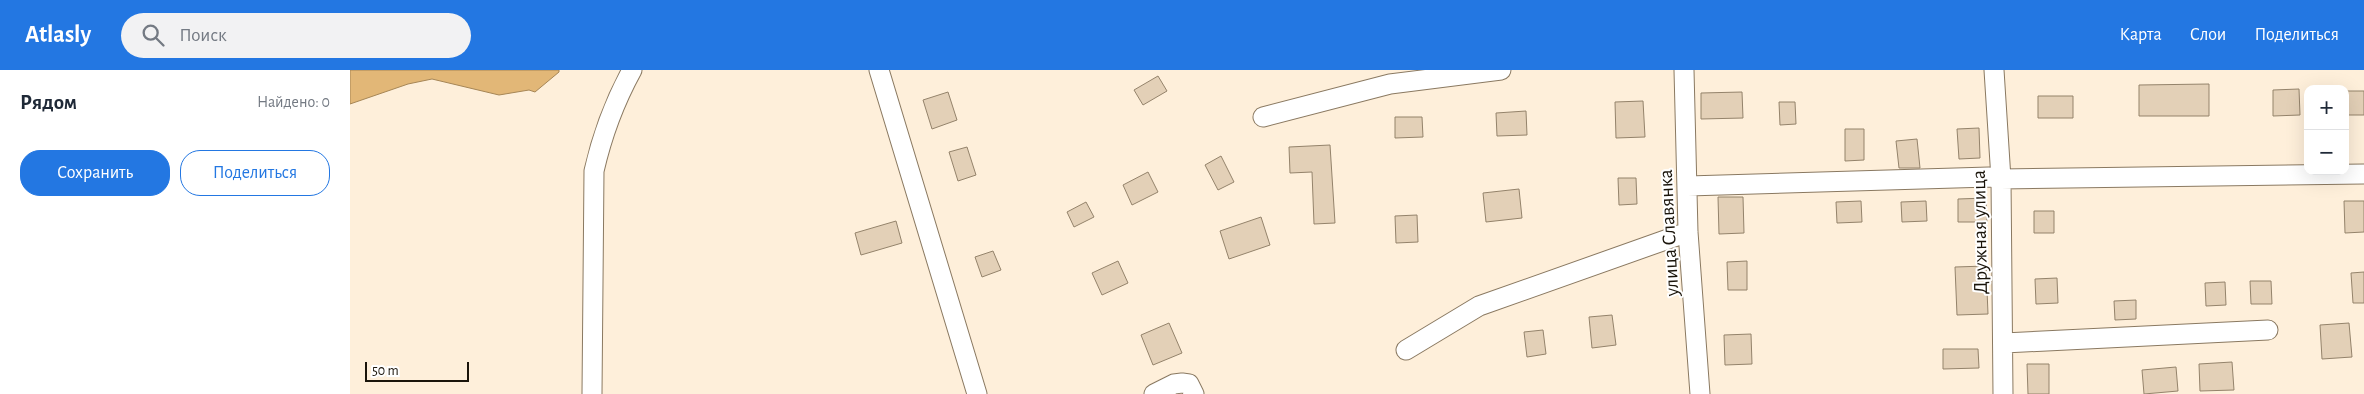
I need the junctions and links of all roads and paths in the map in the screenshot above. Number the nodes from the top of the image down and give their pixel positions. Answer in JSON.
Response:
{"nodes":[{"id":1,"x":632,"y":70,"type":"edge"},
{"id":2,"x":879,"y":70,"type":"edge"},
{"id":3,"x":1500,"y":70,"type":"edge"},
{"id":4,"x":1684,"y":70,"type":"edge"},
{"id":5,"x":1994,"y":70,"type":"edge"},
{"id":6,"x":1263,"y":117,"type":"dead end"},
{"id":7,"x":2364,"y":174,"type":"edge"},
{"id":8,"x":2001,"y":179,"type":"junction"},
{"id":9,"x":1688,"y":186,"type":"junction"},
{"id":10,"x":1688,"y":232,"type":"junction"},
{"id":11,"x":2268,"y":330,"type":"dead end"},
{"id":12,"x":2004,"y":343,"type":"junction"},
{"id":13,"x":1406,"y":350,"type":"dead end"},
{"id":14,"x":592,"y":394,"type":"edge"},
{"id":15,"x":977,"y":394,"type":"edge"},
{"id":16,"x":1154,"y":394,"type":"edge"},
{"id":17,"x":1194,"y":394,"type":"edge"},
{"id":18,"x":1700,"y":394,"type":"edge"},
{"id":19,"x":2004,"y":394,"type":"edge"}],
"edges":[{"from":1,"to":14,"type":"street"},
{"from":2,"to":15,"type":"street"},
{"from":3,"to":6,"type":"street"},
{"from":4,"to":9,"type":"street","name":"улица Славянка"},
{"from":5,"to":8,"type":"street","name":"Дружная улица"},
{"from":7,"to":8,"type":"street"},
{"from":8,"to":9,"type":"street"},
{"from":8,"to":12,"type":"street","name":"Дружная улица"},
{"from":9,"to":10,"type":"street","name":"улица Славянка"},
{"from":10,"to":13,"type":"street"},
{"from":10,"to":18,"type":"street","name":"улица Славянка"},
{"from":11,"to":12,"type":"street"},
{"from":12,"to":19,"type":"street","name":"Дружная улица"},
{"from":16,"to":17,"type":"street"}]}
